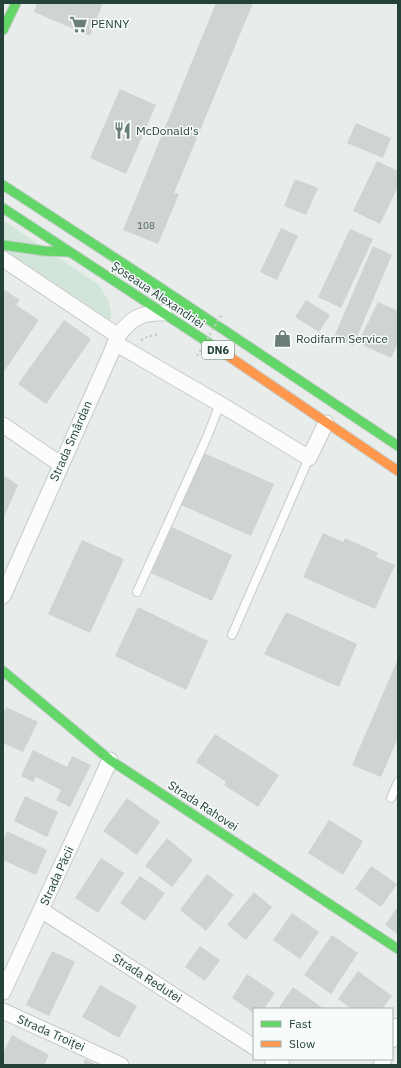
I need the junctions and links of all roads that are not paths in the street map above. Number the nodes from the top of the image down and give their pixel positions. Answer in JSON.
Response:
{"nodes":[{"id":1,"x":16,"y":3,"type":"edge"},
{"id":2,"x":3,"y":30,"type":"edge"},
{"id":3,"x":3,"y":185,"type":"edge"},
{"id":4,"x":3,"y":208,"type":"edge"},
{"id":5,"x":3,"y":245,"type":"edge"},
{"id":6,"x":70,"y":252,"type":"junction"},
{"id":7,"x":3,"y":259,"type":"edge"},
{"id":8,"x":164,"y":313,"type":"junction"},
{"id":9,"x":118,"y":337,"type":"junction"},
{"id":10,"x":220,"y":404,"type":"junction"},
{"id":11,"x":326,"y":423,"type":"junction"},
{"id":12,"x":3,"y":425,"type":"edge"},
{"id":13,"x":398,"y":446,"type":"edge"},
{"id":14,"x":309,"y":458,"type":"junction"},
{"id":15,"x":60,"y":464,"type":"junction"},
{"id":16,"x":398,"y":471,"type":"edge"},
{"id":17,"x":137,"y":592,"type":"dead end"},
{"id":18,"x":3,"y":596,"type":"edge"},
{"id":19,"x":232,"y":635,"type":"dead end"},
{"id":20,"x":3,"y":670,"type":"edge"},
{"id":21,"x":110,"y":760,"type":"junction"},
{"id":22,"x":398,"y":782,"type":"edge"},
{"id":23,"x":391,"y":798,"type":"dead end"},
{"id":24,"x":41,"y":910,"type":"junction"},
{"id":25,"x":398,"y":949,"type":"edge"},
{"id":26,"x":3,"y":992,"type":"edge"},
{"id":27,"x":3,"y":1011,"type":"edge"},
{"id":28,"x":398,"y":1026,"type":"edge"},
{"id":29,"x":393,"y":1038,"type":"edge"},
{"id":30,"x":253,"y":1046,"type":"edge"},
{"id":31,"x":121,"y":1065,"type":"edge"}],
"edges":[{"from":1,"to":2,"type":"main road"},
{"from":3,"to":13,"type":"main road","name":"Șoseaua Alexandriei","number":"DN6"},
{"from":4,"to":6,"type":"main road","name":"Șoseaua Alexandriei","number":"DN6"},
{"from":5,"to":6,"type":"main road"},
{"from":6,"to":8,"type":"main road","name":"Șoseaua Alexandriei","number":"DN6"},
{"from":7,"to":9,"type":"street"},
{"from":8,"to":9,"type":"street","name":"Strada Smârdan"},
{"from":8,"to":11,"type":"main road","name":"Șoseaua Alexandriei","number":"DN6"},
{"from":9,"to":10,"type":"street"},
{"from":9,"to":15,"type":"street","name":"Strada Smârdan"},
{"from":10,"to":14,"type":"street"},
{"from":10,"to":17,"type":"lane"},
{"from":11,"to":14,"type":"street"},
{"from":11,"to":16,"type":"main road","name":"Șoseaua Alexandriei","number":"DN6"},
{"from":12,"to":15,"type":"street"},
{"from":14,"to":19,"type":"lane"},
{"from":15,"to":18,"type":"street","name":"Strada Smârdan"},
{"from":20,"to":21,"type":"main road","name":"Strada Rahovei"},
{"from":21,"to":24,"type":"street","name":"Strada Păcii"},
{"from":21,"to":25,"type":"main road","name":"Strada Rahovei"},
{"from":22,"to":23,"type":"lane"},
{"from":24,"to":26,"type":"street","name":"Strada Păcii"},
{"from":24,"to":30,"type":"street","name":"Strada Redutei"},
{"from":27,"to":31,"type":"street","name":"Strada Troiței"},
{"from":28,"to":29,"type":"street"}]}
